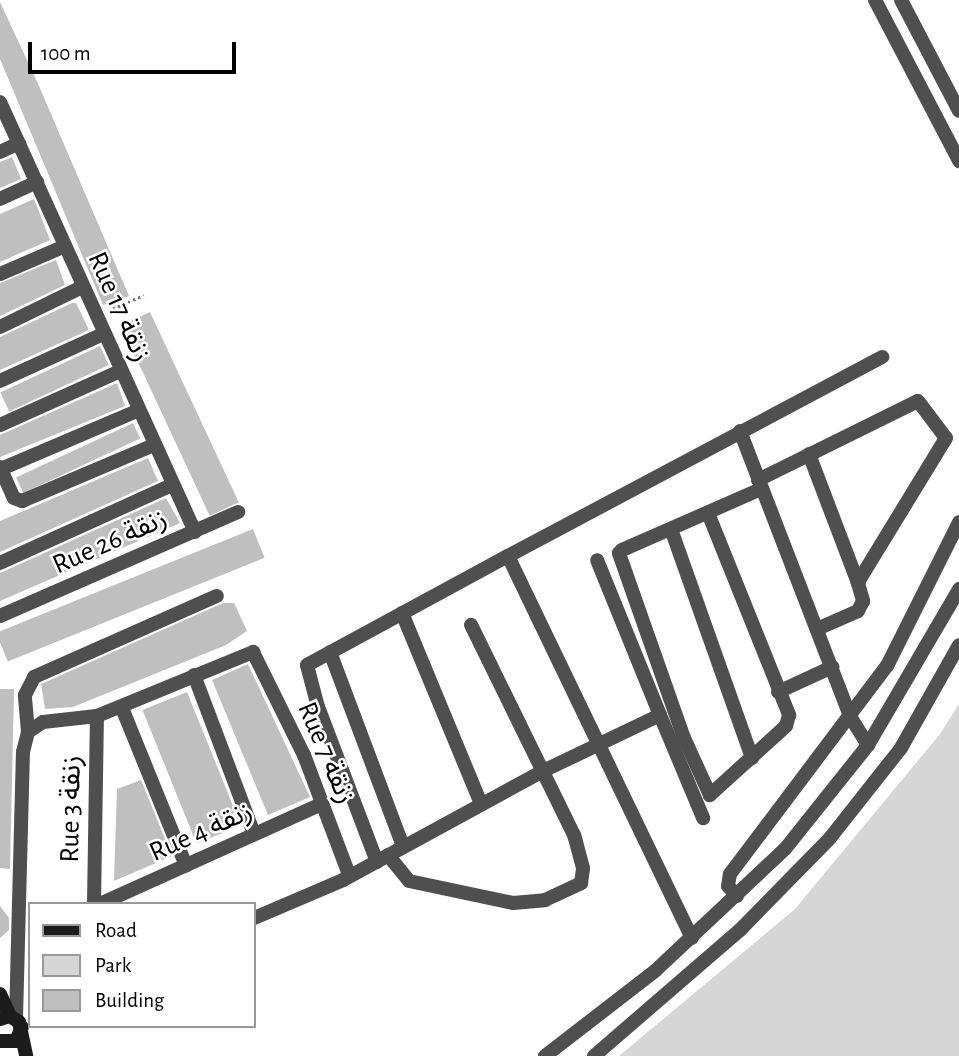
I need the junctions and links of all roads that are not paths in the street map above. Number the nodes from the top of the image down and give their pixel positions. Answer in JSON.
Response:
{"nodes":[{"id":1,"x":875,"y":0,"type":"edge"},
{"id":2,"x":901,"y":0,"type":"edge"},
{"id":3,"x":0,"y":102,"type":"edge"},
{"id":4,"x":959,"y":111,"type":"edge"},
{"id":5,"x":19,"y":143,"type":"junction"},
{"id":6,"x":0,"y":152,"type":"edge"},
{"id":7,"x":959,"y":161,"type":"edge"},
{"id":8,"x":37,"y":182,"type":"junction"},
{"id":9,"x":0,"y":200,"type":"edge"},
{"id":10,"x":65,"y":246,"type":"junction"},
{"id":11,"x":0,"y":274,"type":"edge"},
{"id":12,"x":82,"y":287,"type":"junction"},
{"id":13,"x":0,"y":327,"type":"edge"},
{"id":14,"x":103,"y":334,"type":"junction"},
{"id":15,"x":882,"y":357,"type":"dead end"},
{"id":16,"x":120,"y":370,"type":"junction"},
{"id":17,"x":0,"y":381,"type":"edge"},
{"id":18,"x":137,"y":411,"type":"junction"},
{"id":19,"x":0,"y":425,"type":"edge"},
{"id":20,"x":740,"y":431,"type":"junction"},
{"id":21,"x":153,"y":445,"type":"junction"},
{"id":22,"x":809,"y":454,"type":"junction"},
{"id":23,"x":1,"y":468,"type":"edge"},
{"id":24,"x":172,"y":485,"type":"junction"},
{"id":25,"x":759,"y":485,"type":"junction"},
{"id":26,"x":238,"y":512,"type":"dead end"},
{"id":27,"x":708,"y":513,"type":"junction"},
{"id":28,"x":959,"y":522,"type":"edge"},
{"id":29,"x":671,"y":529,"type":"junction"},
{"id":30,"x":195,"y":532,"type":"junction"},
{"id":31,"x":508,"y":556,"type":"junction"},
{"id":32,"x":597,"y":560,"type":"dead end"},
{"id":33,"x":0,"y":563,"type":"edge"},
{"id":34,"x":858,"y":583,"type":"junction"},
{"id":35,"x":959,"y":589,"type":"edge"},
{"id":36,"x":217,"y":596,"type":"dead end"},
{"id":37,"x":402,"y":613,"type":"junction"},
{"id":38,"x":0,"y":616,"type":"edge"},
{"id":39,"x":471,"y":625,"type":"dead end"},
{"id":40,"x":817,"y":629,"type":"junction"},
{"id":41,"x":959,"y":645,"type":"edge"},
{"id":42,"x":253,"y":652,"type":"joint"},
{"id":43,"x":330,"y":652,"type":"junction"},
{"id":44,"x":832,"y":667,"type":"junction"},
{"id":45,"x":194,"y":675,"type":"junction"},
{"id":46,"x":778,"y":692,"type":"junction"},
{"id":47,"x":122,"y":708,"type":"junction"},
{"id":48,"x":660,"y":715,"type":"junction"},
{"id":49,"x":97,"y":716,"type":"junction"},
{"id":50,"x":851,"y":718,"type":"junction"},
{"id":51,"x":28,"y":732,"type":"junction"},
{"id":52,"x":600,"y":744,"type":"junction"},
{"id":53,"x":868,"y":745,"type":"junction"},
{"id":54,"x":752,"y":758,"type":"junction"},
{"id":55,"x":541,"y":772,"type":"junction"},
{"id":56,"x":321,"y":804,"type":"junction"},
{"id":57,"x":481,"y":804,"type":"junction"},
{"id":58,"x":703,"y":818,"type":"dead end"},
{"id":59,"x":254,"y":834,"type":"junction"},
{"id":60,"x":403,"y":846,"type":"junction"},
{"id":61,"x":382,"y":858,"type":"junction"},
{"id":62,"x":186,"y":866,"type":"junction"},
{"id":63,"x":349,"y":875,"type":"junction"},
{"id":64,"x":737,"y":896,"type":"junction"},
{"id":65,"x":94,"y":902,"type":"edge"},
{"id":66,"x":105,"y":902,"type":"edge"},
{"id":67,"x":256,"y":917,"type":"edge"},
{"id":68,"x":692,"y":938,"type":"junction"},
{"id":69,"x":0,"y":994,"type":"edge"},
{"id":70,"x":16,"y":1020,"type":"edge"},
{"id":71,"x":5,"y":1045,"type":"edge"},
{"id":72,"x":26,"y":1056,"type":"edge"},
{"id":73,"x":545,"y":1056,"type":"edge"},
{"id":74,"x":594,"y":1056,"type":"edge"}],
"edges":[{"from":1,"to":7,"type":"street"},
{"from":2,"to":4,"type":"street"},
{"from":3,"to":5,"type":"street","name":"Rue 17 زنقة"},
{"from":5,"to":6,"type":"street"},
{"from":5,"to":8,"type":"street","name":"Rue 17 زنقة"},
{"from":8,"to":9,"type":"street"},
{"from":8,"to":10,"type":"street","name":"Rue 17 زنقة"},
{"from":10,"to":11,"type":"street"},
{"from":10,"to":12,"type":"street","name":"Rue 17 زنقة"},
{"from":12,"to":13,"type":"street"},
{"from":12,"to":14,"type":"street","name":"Rue 17 زنقة"},
{"from":14,"to":16,"type":"street","name":"Rue 17 زنقة"},
{"from":14,"to":17,"type":"street"},
{"from":15,"to":20,"type":"street"},
{"from":16,"to":18,"type":"street","name":"Rue 17 زنقة"},
{"from":16,"to":19,"type":"street"},
{"from":18,"to":21,"type":"street","name":"Rue 17 زنقة"},
{"from":18,"to":23,"type":"street"},
{"from":20,"to":25,"type":"street"},
{"from":20,"to":31,"type":"street"},
{"from":21,"to":23,"type":"street"},
{"from":21,"to":24,"type":"street","name":"Rue 17 زنقة"},
{"from":22,"to":25,"type":"street"},
{"from":22,"to":34,"type":"street"},
{"from":22,"to":34,"type":"street"},
{"from":24,"to":30,"type":"street","name":"Rue 17 زنقة"},
{"from":24,"to":33,"type":"street"},
{"from":25,"to":27,"type":"street"},
{"from":25,"to":40,"type":"street"},
{"from":26,"to":30,"type":"street","name":"Rue 26 زنقة"},
{"from":27,"to":29,"type":"street"},
{"from":27,"to":46,"type":"street"},
{"from":28,"to":50,"type":"street"},
{"from":29,"to":54,"type":"street"},
{"from":29,"to":54,"type":"street"},
{"from":30,"to":38,"type":"street","name":"Rue 26 زنقة"},
{"from":31,"to":37,"type":"street"},
{"from":31,"to":52,"type":"street"},
{"from":32,"to":48,"type":"street"},
{"from":34,"to":40,"type":"street"},
{"from":35,"to":53,"type":"street"},
{"from":36,"to":51,"type":"street"},
{"from":37,"to":43,"type":"street"},
{"from":37,"to":57,"type":"street"},
{"from":39,"to":55,"type":"street"},
{"from":40,"to":44,"type":"street"},
{"from":41,"to":74,"type":"street"},
{"from":42,"to":45,"type":"street","name":"Rue 3 زنقة"},
{"from":42,"to":56,"type":"street","name":"Rue 7 زنقة"},
{"from":43,"to":60,"type":"street"},
{"from":43,"to":61,"type":"street"},
{"from":44,"to":46,"type":"street"},
{"from":44,"to":50,"type":"street"},
{"from":45,"to":47,"type":"street","name":"Rue 3 زنقة"},
{"from":45,"to":59,"type":"street"},
{"from":46,"to":54,"type":"street"},
{"from":47,"to":49,"type":"street","name":"Rue 3 زنقة"},
{"from":47,"to":62,"type":"street"},
{"from":48,"to":52,"type":"street"},
{"from":48,"to":58,"type":"street"},
{"from":49,"to":51,"type":"street","name":"Rue 3 زنقة"},
{"from":49,"to":65,"type":"street","name":"Rue 3 زنقة"},
{"from":50,"to":53,"type":"street"},
{"from":50,"to":64,"type":"street"},
{"from":51,"to":70,"type":"street"},
{"from":52,"to":55,"type":"street"},
{"from":52,"to":68,"type":"street"},
{"from":53,"to":64,"type":"street"},
{"from":55,"to":57,"type":"street"},
{"from":55,"to":61,"type":"street"},
{"from":56,"to":59,"type":"street","name":"Rue 4 زنقة"},
{"from":56,"to":63,"type":"street","name":"Rue 7 زنقة"},
{"from":57,"to":60,"type":"street"},
{"from":59,"to":62,"type":"street","name":"Rue 4 زنقة"},
{"from":60,"to":61,"type":"street"},
{"from":61,"to":63,"type":"street"},
{"from":62,"to":66,"type":"street","name":"Rue 4 زنقة"},
{"from":63,"to":67,"type":"street"},
{"from":64,"to":68,"type":"street"},
{"from":68,"to":73,"type":"street"},
{"from":69,"to":70,"type":"main road"},
{"from":70,"to":71,"type":"main road"},
{"from":70,"to":72,"type":"main road"}]}
